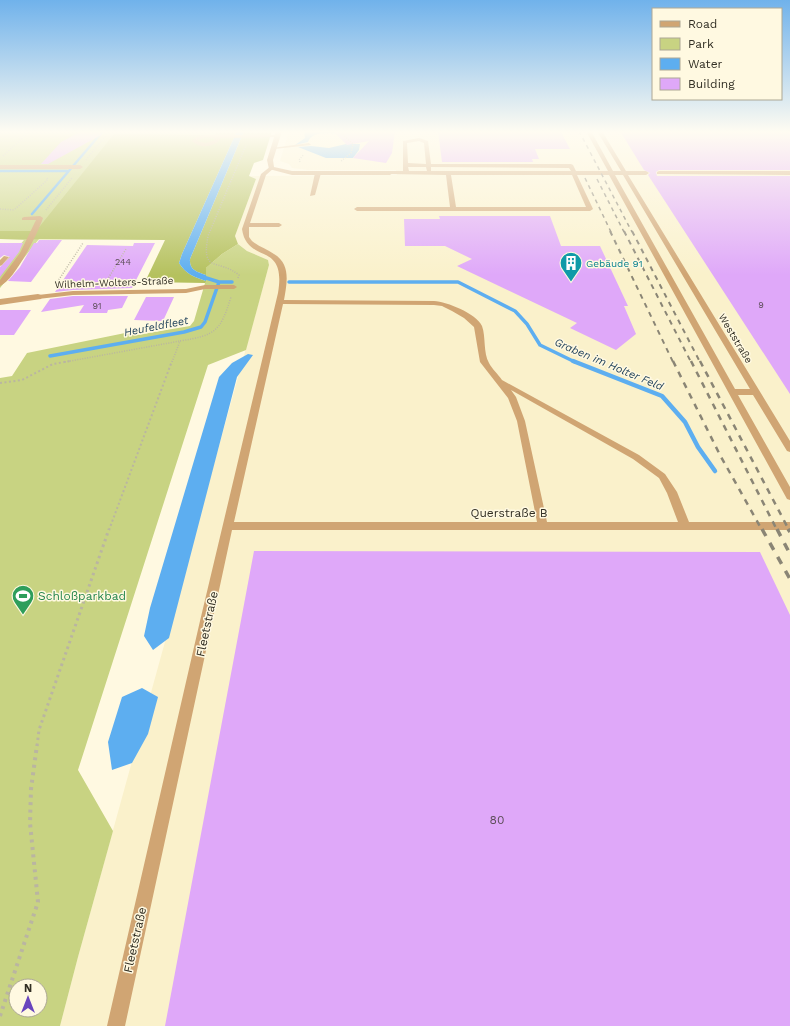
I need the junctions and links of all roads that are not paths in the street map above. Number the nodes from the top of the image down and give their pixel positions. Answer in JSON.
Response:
{"nodes":[{"id":1,"x":262,"y":179,"type":"edge"},
{"id":2,"x":316,"y":179,"type":"edge"},
{"id":3,"x":449,"y":179,"type":"edge"},
{"id":4,"x":577,"y":179,"type":"edge"},
{"id":5,"x":613,"y":179,"type":"edge"},
{"id":6,"x":628,"y":179,"type":"edge"},
{"id":7,"x":312,"y":195,"type":"dead end"},
{"id":8,"x":628,"y":204,"type":"junction"},
{"id":9,"x":643,"y":204,"type":"junction"},
{"id":10,"x":357,"y":209,"type":"dead end"},
{"id":11,"x":453,"y":209,"type":"junction"},
{"id":12,"x":24,"y":218,"type":"road end"},
{"id":13,"x":247,"y":225,"type":"junction"},
{"id":14,"x":279,"y":225,"type":"dead end"},
{"id":15,"x":6,"y":257,"type":"dead end"},
{"id":16,"x":0,"y":264,"type":"edge"},
{"id":17,"x":0,"y":284,"type":"edge"},
{"id":18,"x":233,"y":287,"type":"road end"},
{"id":19,"x":688,"y":294,"type":"junction"},
{"id":20,"x":38,"y":298,"type":"joint"},
{"id":21,"x":0,"y":302,"type":"edge"},
{"id":22,"x":280,"y":302,"type":"junction"},
{"id":23,"x":500,"y":380,"type":"junction"},
{"id":24,"x":732,"y":392,"type":"junction"},
{"id":25,"x":756,"y":392,"type":"junction"},
{"id":26,"x":790,"y":449,"type":"edge"},
{"id":27,"x":790,"y":496,"type":"edge"},
{"id":28,"x":228,"y":526,"type":"junction"},
{"id":29,"x":543,"y":526,"type":"junction"},
{"id":30,"x":686,"y":526,"type":"junction"},
{"id":31,"x":790,"y":526,"type":"edge"},
{"id":32,"x":116,"y":1026,"type":"edge"}],
"edges":[{"from":1,"to":13,"type":"lane"},
{"from":2,"to":7,"type":"lane"},
{"from":3,"to":11,"type":"lane"},
{"from":4,"to":11,"type":"lane"},
{"from":5,"to":8,"type":"lane","name":"Weststraße"},
{"from":6,"to":9,"type":"lane","name":"Weststraße"},
{"from":8,"to":9,"type":"lane"},
{"from":8,"to":19,"type":"lane","name":"Weststraße"},
{"from":9,"to":19,"type":"lane","name":"Weststraße"},
{"from":10,"to":11,"type":"lane"},
{"from":12,"to":17,"type":"lane"},
{"from":13,"to":14,"type":"lane"},
{"from":13,"to":22,"type":"lane","name":"Fleetstraße"},
{"from":15,"to":16,"type":"lane"},
{"from":18,"to":20,"type":"lane","name":"Wilhelm-Wolters-Straße"},
{"from":19,"to":24,"type":"lane","name":"Weststraße"},
{"from":19,"to":25,"type":"lane","name":"Weststraße"},
{"from":20,"to":21,"type":"street","name":"Wilhelm-Wolters-Straße"},
{"from":22,"to":23,"type":"lane"},
{"from":22,"to":28,"type":"lane","name":"Fleetstraße"},
{"from":23,"to":29,"type":"lane"},
{"from":23,"to":30,"type":"lane"},
{"from":24,"to":25,"type":"lane"},
{"from":24,"to":27,"type":"lane","name":"Weststraße"},
{"from":25,"to":26,"type":"lane","name":"Weststraße"},
{"from":28,"to":29,"type":"lane","name":"Querstraße B"},
{"from":28,"to":32,"type":"lane","name":"Fleetstraße"},
{"from":29,"to":30,"type":"lane","name":"Querstraße B"},
{"from":30,"to":31,"type":"lane","name":"Querstraße B"}]}
